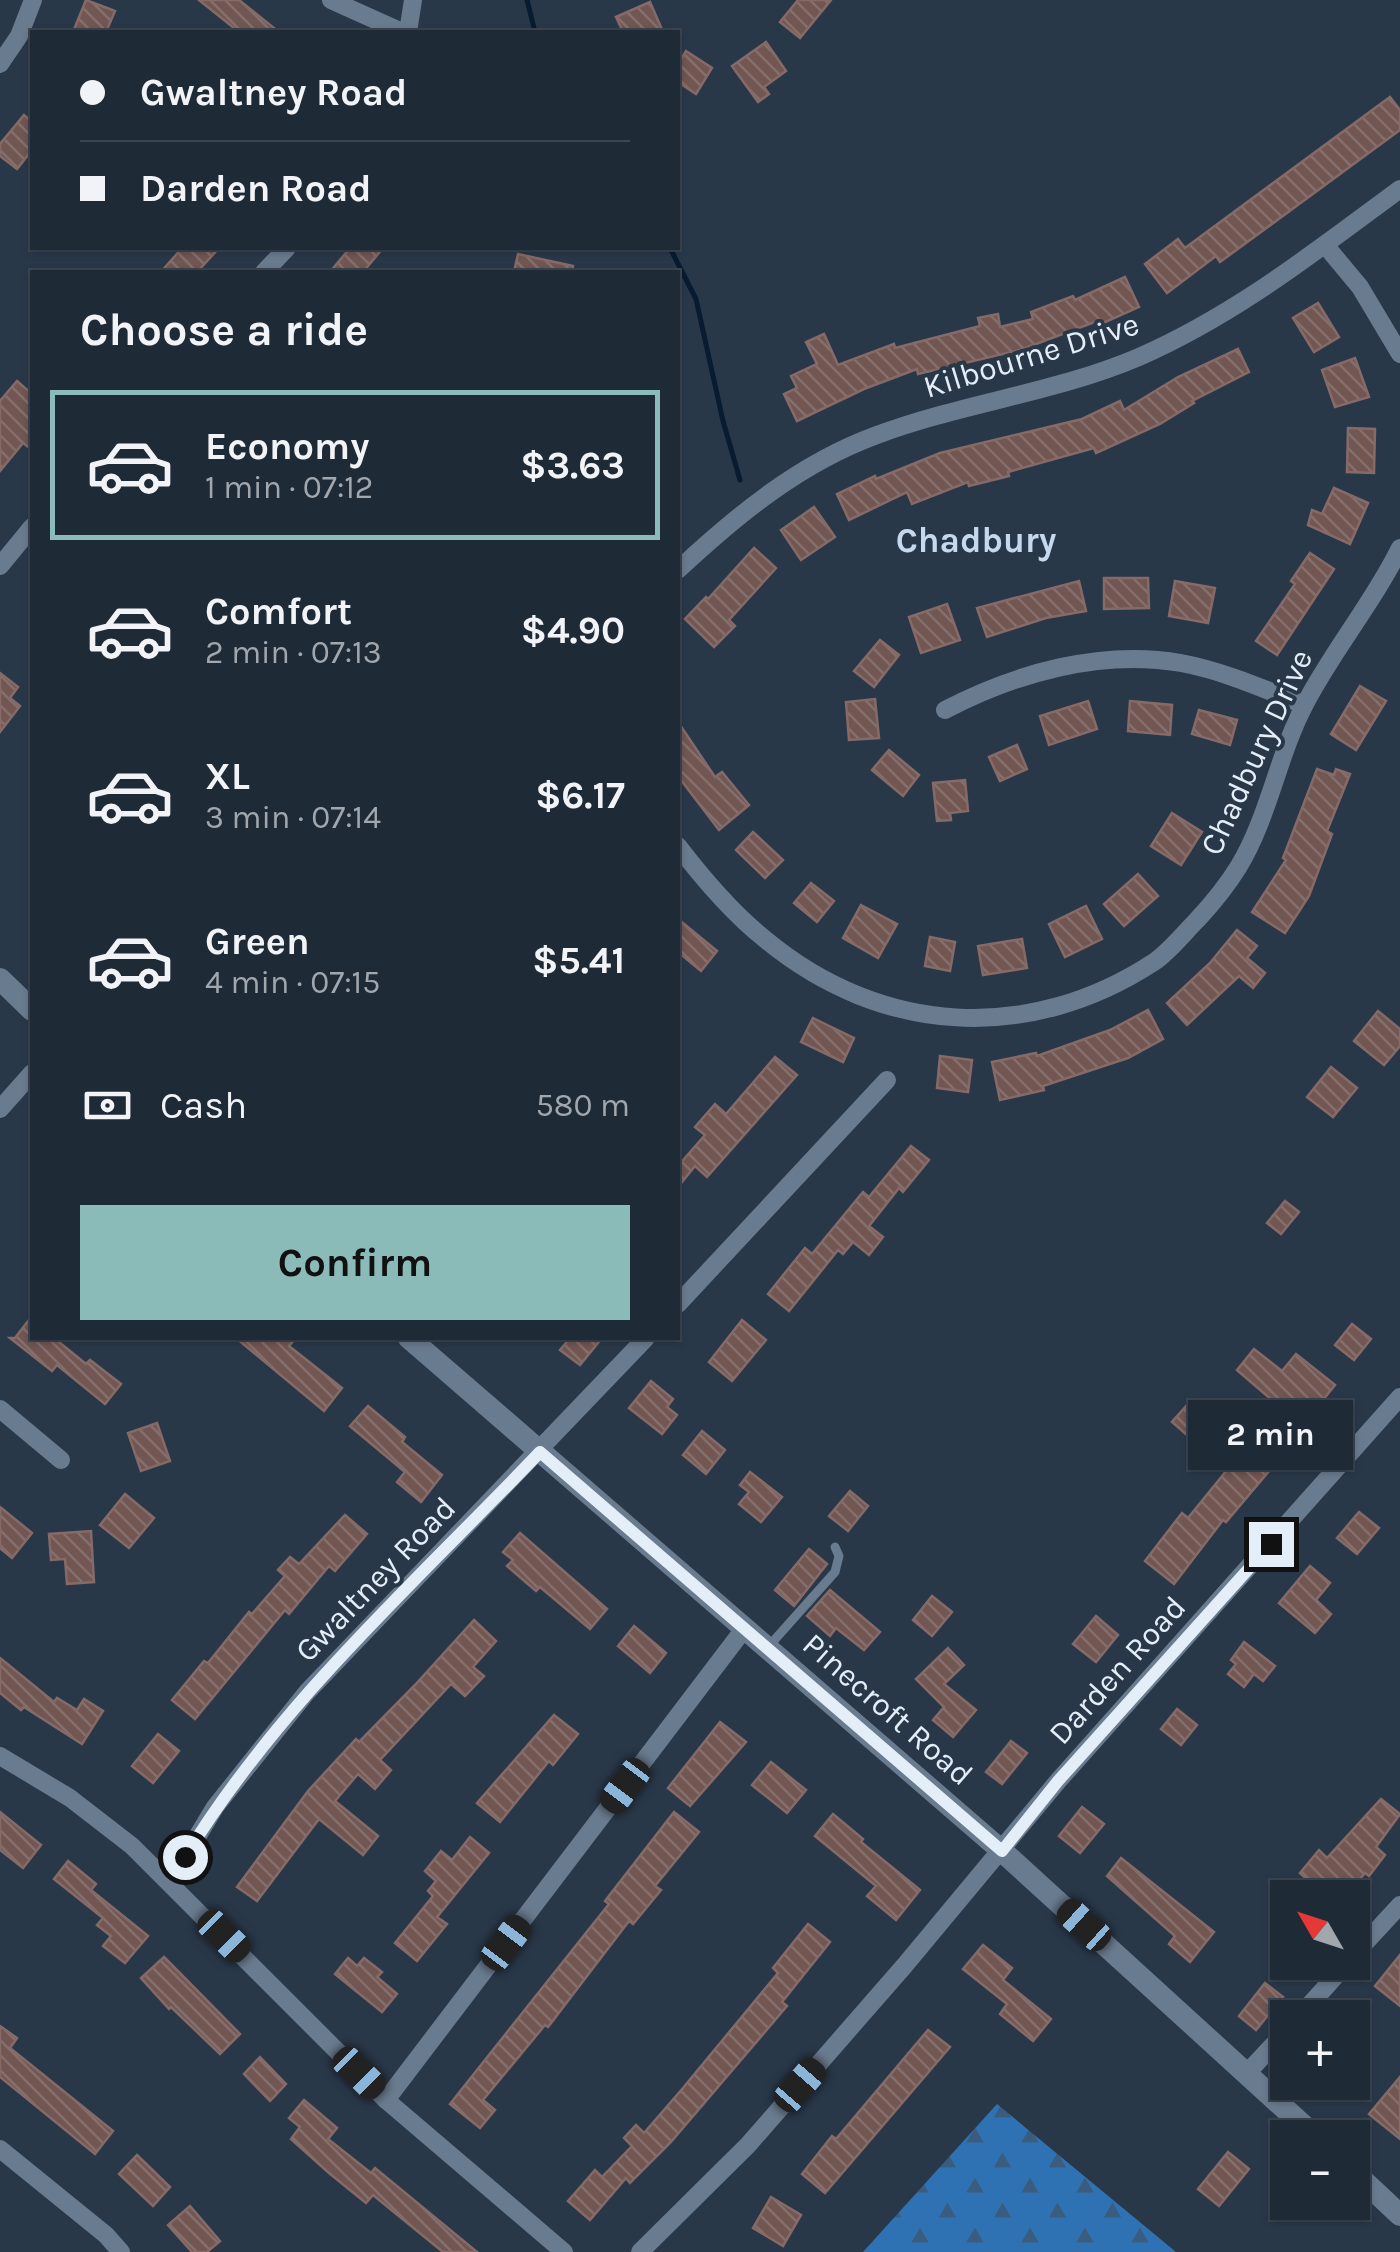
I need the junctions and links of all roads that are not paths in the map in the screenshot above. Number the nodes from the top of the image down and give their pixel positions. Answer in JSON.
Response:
{"nodes":[{"id":1,"x":32,"y":0,"type":"edge"},
{"id":2,"x":331,"y":0,"type":"edge"},
{"id":3,"x":414,"y":0,"type":"edge"},
{"id":4,"x":400,"y":30,"type":"edge"},
{"id":5,"x":406,"y":30,"type":"edge"},
{"id":6,"x":0,"y":64,"type":"edge"},
{"id":7,"x":1400,"y":189,"type":"edge"},
{"id":8,"x":1325,"y":245,"type":"junction"},
{"id":9,"x":285,"y":250,"type":"edge"},
{"id":10,"x":266,"y":270,"type":"edge"},
{"id":11,"x":1400,"y":354,"type":"edge"},
{"id":12,"x":30,"y":529,"type":"edge"},
{"id":13,"x":1400,"y":548,"type":"edge"},
{"id":14,"x":0,"y":566,"type":"edge"},
{"id":15,"x":680,"y":568,"type":"edge"},
{"id":16,"x":1304,"y":705,"type":"junction"},
{"id":17,"x":945,"y":710,"type":"dead end"},
{"id":18,"x":680,"y":849,"type":"edge"},
{"id":19,"x":0,"y":979,"type":"edge"},
{"id":20,"x":30,"y":1008,"type":"edge"},
{"id":21,"x":30,"y":1075,"type":"edge"},
{"id":22,"x":887,"y":1080,"type":"dead end"},
{"id":23,"x":0,"y":1109,"type":"edge"},
{"id":24,"x":680,"y":1302,"type":"edge"},
{"id":25,"x":411,"y":1340,"type":"edge"},
{"id":26,"x":644,"y":1340,"type":"edge"},
{"id":27,"x":1400,"y":1397,"type":"edge"},
{"id":28,"x":0,"y":1409,"type":"edge"},
{"id":29,"x":540,"y":1452,"type":"junction"},
{"id":30,"x":61,"y":1460,"type":"dead end"},
{"id":31,"x":835,"y":1547,"type":"dead end"},
{"id":32,"x":744,"y":1629,"type":"junction"},
{"id":33,"x":768,"y":1648,"type":"junction"},
{"id":34,"x":0,"y":1756,"type":"edge"},
{"id":35,"x":1002,"y":1851,"type":"junction"},
{"id":36,"x":170,"y":1882,"type":"junction"},
{"id":37,"x":1400,"y":1905,"type":"edge"},
{"id":38,"x":1370,"y":1938,"type":"edge"},
{"id":39,"x":1332,"y":1980,"type":"edge"},
{"id":40,"x":1314,"y":2000,"type":"edge"},
{"id":41,"x":1270,"y":2048,"type":"edge"},
{"id":42,"x":1248,"y":2072,"type":"junction"},
{"id":43,"x":386,"y":2100,"type":"junction"},
{"id":44,"x":1298,"y":2120,"type":"edge"},
{"id":45,"x":0,"y":2149,"type":"edge"},
{"id":46,"x":1370,"y":2187,"type":"edge"},
{"id":47,"x":1400,"y":2215,"type":"edge"},
{"id":48,"x":121,"y":2252,"type":"edge"},
{"id":49,"x":564,"y":2252,"type":"edge"},
{"id":50,"x":640,"y":2252,"type":"edge"}],
"edges":[{"from":1,"to":6,"type":"street"},
{"from":2,"to":4,"type":"street"},
{"from":3,"to":5,"type":"street"},
{"from":7,"to":8,"type":"street","name":"Kilbourne Drive"},
{"from":8,"to":11,"type":"street"},
{"from":8,"to":15,"type":"street","name":"Kilbourne Drive"},
{"from":9,"to":10,"type":"street"},
{"from":12,"to":14,"type":"street"},
{"from":13,"to":16,"type":"street","name":"Chadbury Drive"},
{"from":16,"to":17,"type":"street"},
{"from":16,"to":18,"type":"street","name":"Chadbury Drive"},
{"from":19,"to":20,"type":"street"},
{"from":21,"to":23,"type":"street"},
{"from":22,"to":24,"type":"street"},
{"from":25,"to":29,"type":"street","name":"Pinecroft Road"},
{"from":26,"to":29,"type":"street","name":"Gwaltney Road"},
{"from":27,"to":35,"type":"street","name":"Darden Road"},
{"from":28,"to":30,"type":"street"},
{"from":29,"to":32,"type":"street","name":"Pinecroft Road"},
{"from":29,"to":36,"type":"street","name":"Gwaltney Road"},
{"from":31,"to":33,"type":"lane"},
{"from":32,"to":33,"type":"street","name":"Pinecroft Road"},
{"from":32,"to":43,"type":"street"},
{"from":33,"to":35,"type":"street","name":"Pinecroft Road"},
{"from":34,"to":36,"type":"street"},
{"from":35,"to":42,"type":"street","name":"Pinecroft Road"},
{"from":35,"to":50,"type":"street","name":"Darden Road"},
{"from":36,"to":43,"type":"street"},
{"from":37,"to":38,"type":"street"},
{"from":39,"to":40,"type":"street"},
{"from":41,"to":42,"type":"street"},
{"from":42,"to":44,"type":"street","name":"Pinecroft Road"},
{"from":43,"to":49,"type":"street"},
{"from":45,"to":48,"type":"street"},
{"from":46,"to":47,"type":"street"}]}
